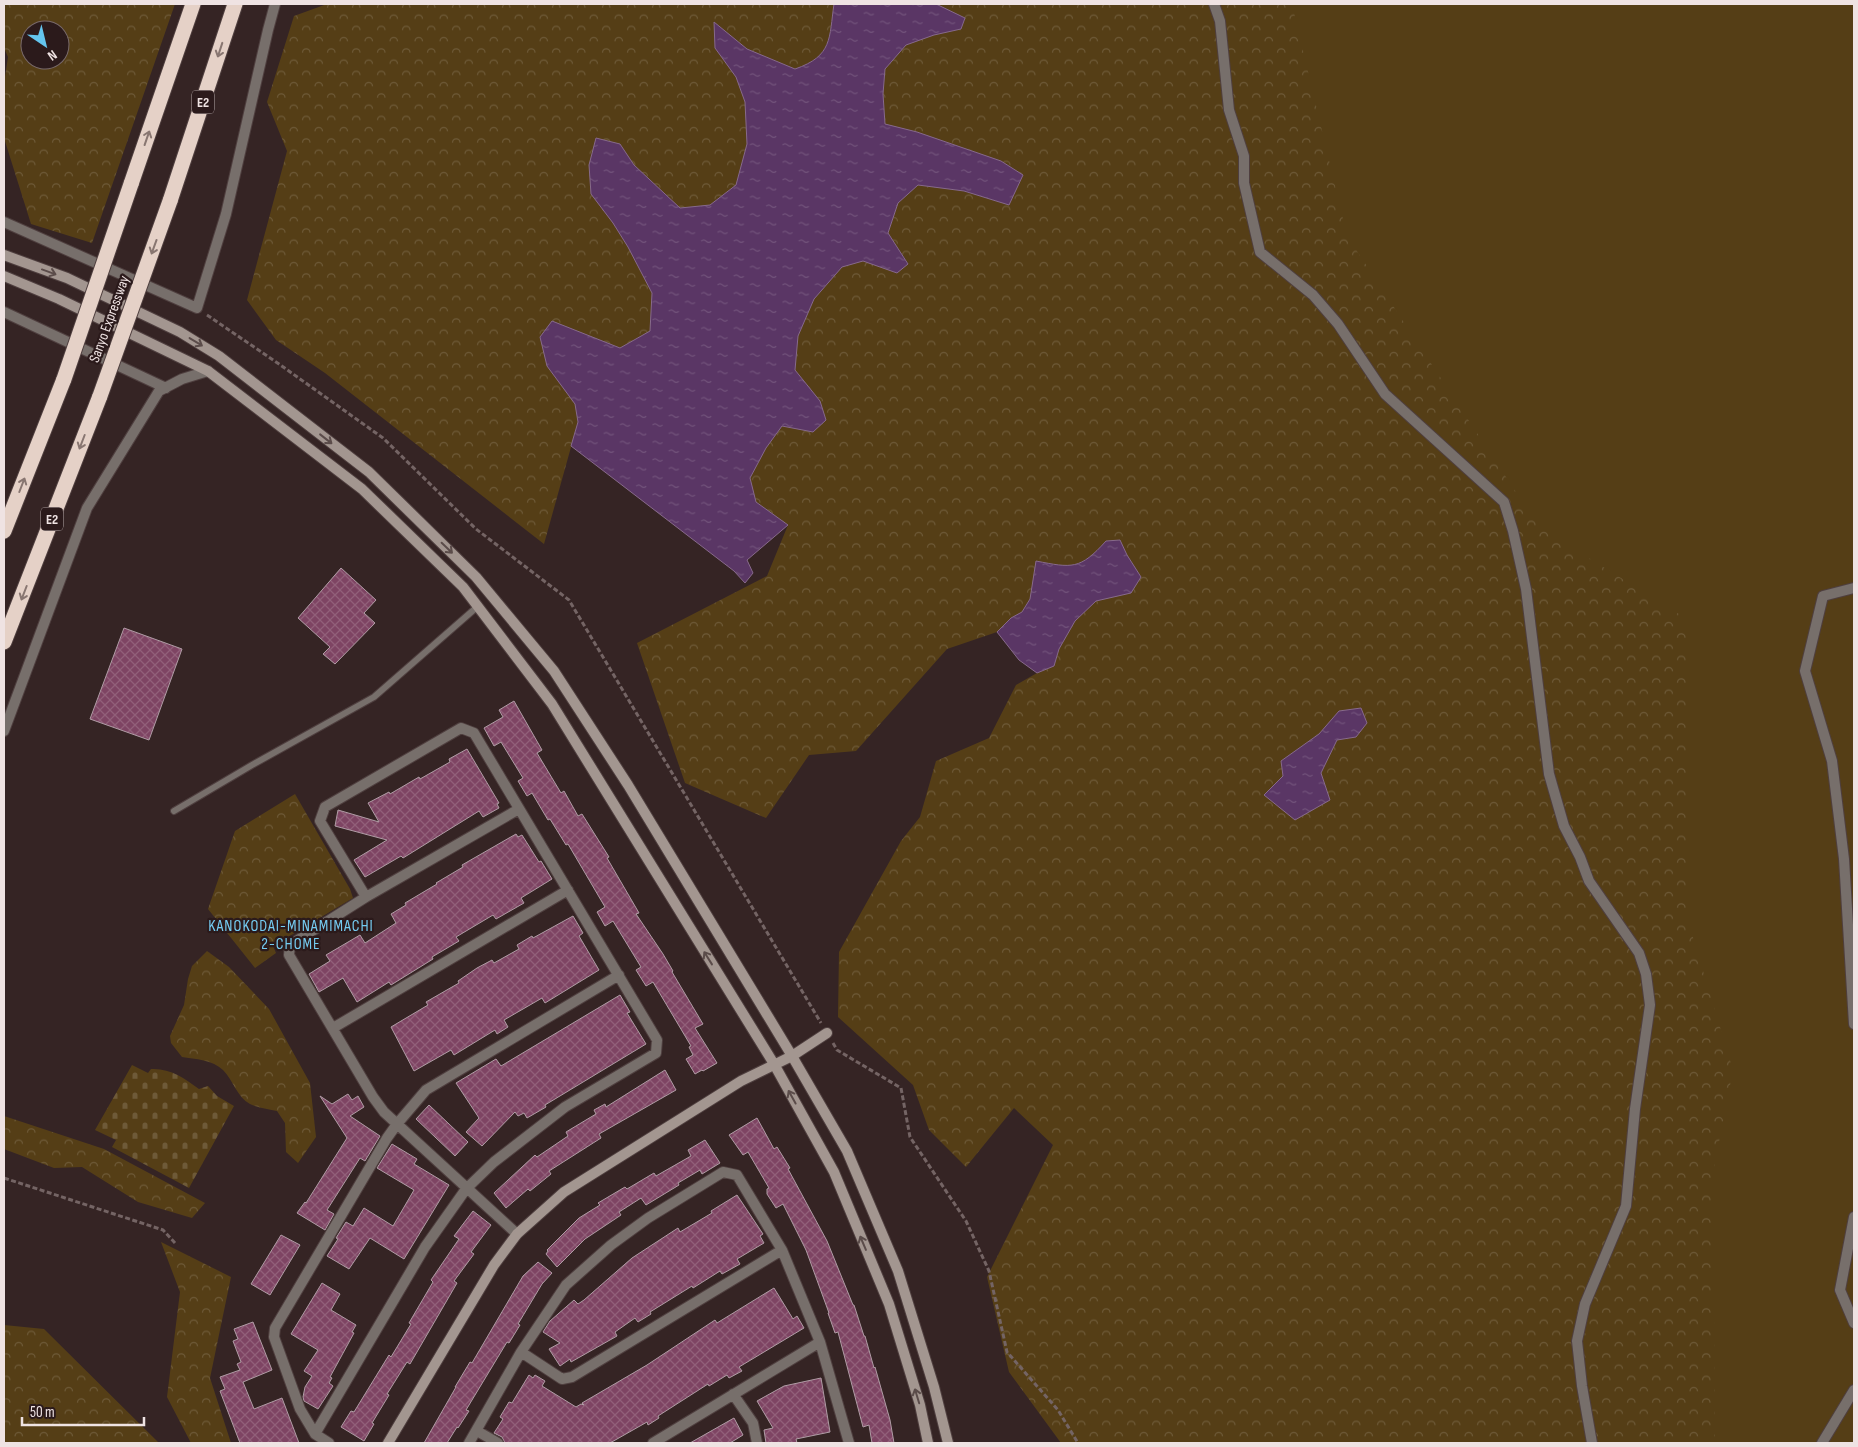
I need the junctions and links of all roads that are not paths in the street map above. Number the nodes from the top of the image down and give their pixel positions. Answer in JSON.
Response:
{"nodes":[{"id":1,"x":193,"y":4,"type":"edge"},
{"id":2,"x":235,"y":4,"type":"edge"},
{"id":3,"x":275,"y":4,"type":"edge"},
{"id":4,"x":1214,"y":4,"type":"edge"},
{"id":5,"x":4,"y":222,"type":"edge"},
{"id":6,"x":4,"y":255,"type":"edge"},
{"id":7,"x":4,"y":276,"type":"edge"},
{"id":8,"x":4,"y":312,"type":"edge"},
{"id":9,"x":208,"y":371,"type":"junction"},
{"id":10,"x":166,"y":388,"type":"junction"},
{"id":11,"x":4,"y":531,"type":"edge"},
{"id":12,"x":1854,"y":588,"type":"edge"},
{"id":13,"x":477,"y":607,"type":"junction"},
{"id":14,"x":4,"y":642,"type":"edge"},
{"id":15,"x":4,"y":731,"type":"edge"},
{"id":16,"x":519,"y":808,"type":"junction"},
{"id":17,"x":174,"y":811,"type":"dead end"},
{"id":18,"x":568,"y":890,"type":"junction"},
{"id":19,"x":366,"y":897,"type":"junction"},
{"id":20,"x":619,"y":975,"type":"junction"},
{"id":21,"x":1854,"y":1024,"type":"edge"},
{"id":22,"x":333,"y":1028,"type":"junction"},
{"id":23,"x":827,"y":1033,"type":"road end"},
{"id":24,"x":792,"y":1056,"type":"junction"},
{"id":25,"x":774,"y":1064,"type":"junction"},
{"id":26,"x":397,"y":1124,"type":"junction"},
{"id":27,"x":466,"y":1189,"type":"junction"},
{"id":28,"x":1854,"y":1217,"type":"edge"},
{"id":29,"x":517,"y":1234,"type":"junction"},
{"id":30,"x":782,"y":1250,"type":"junction"},
{"id":31,"x":1854,"y":1323,"type":"edge"},
{"id":32,"x":820,"y":1342,"type":"junction"},
{"id":33,"x":521,"y":1352,"type":"junction"},
{"id":34,"x":1854,"y":1390,"type":"edge"},
{"id":35,"x":733,"y":1394,"type":"junction"},
{"id":36,"x":477,"y":1431,"type":"junction"},
{"id":37,"x":314,"y":1434,"type":"junction"},
{"id":38,"x":329,"y":1443,"type":"edge"},
{"id":39,"x":388,"y":1443,"type":"edge"},
{"id":40,"x":469,"y":1443,"type":"edge"},
{"id":41,"x":498,"y":1443,"type":"edge"},
{"id":42,"x":655,"y":1443,"type":"edge"},
{"id":43,"x":757,"y":1443,"type":"edge"},
{"id":44,"x":848,"y":1443,"type":"edge"},
{"id":45,"x":928,"y":1443,"type":"edge"},
{"id":46,"x":948,"y":1443,"type":"edge"},
{"id":47,"x":1592,"y":1443,"type":"edge"},
{"id":48,"x":1822,"y":1443,"type":"edge"}],
"edges":[{"from":11,"to":1,"type":"highway","name":"Sanyo Expressway","one_way":true,"bridge":true},
{"from":2,"to":14,"type":"highway","name":"Sanyo Expressway","number":"E2","one_way":true,"bridge":true},
{"from":3,"to":5,"type":"street"},
{"from":4,"to":47,"type":"street"},
{"from":6,"to":24,"type":"street","one_way":true},
{"from":7,"to":9,"type":"street"},
{"from":8,"to":10,"type":"street"},
{"from":9,"to":10,"type":"street"},
{"from":9,"to":13,"type":"street"},
{"from":10,"to":15,"type":"street"},
{"from":12,"to":21,"type":"street"},
{"from":13,"to":17,"type":"lane"},
{"from":25,"to":13,"type":"street","one_way":true},
{"from":16,"to":18,"type":"street"},
{"from":16,"to":19,"type":"street"},
{"from":16,"to":19,"type":"street"},
{"from":18,"to":20,"type":"street"},
{"from":18,"to":22,"type":"street"},
{"from":19,"to":22,"type":"street"},
{"from":20,"to":26,"type":"street"},
{"from":20,"to":27,"type":"street"},
{"from":22,"to":26,"type":"street"},
{"from":23,"to":24,"type":"street"},
{"from":24,"to":25,"type":"street"},
{"from":24,"to":46,"type":"street"},
{"from":25,"to":29,"type":"street"},
{"from":45,"to":25,"type":"street","one_way":true},
{"from":26,"to":27,"type":"street"},
{"from":26,"to":37,"type":"street"},
{"from":27,"to":29,"type":"street"},
{"from":27,"to":37,"type":"street"},
{"from":28,"to":31,"type":"street"},
{"from":29,"to":39,"type":"street"},
{"from":30,"to":32,"type":"street"},
{"from":30,"to":33,"type":"street"},
{"from":30,"to":33,"type":"street"},
{"from":32,"to":35,"type":"street"},
{"from":32,"to":44,"type":"street"},
{"from":33,"to":36,"type":"street"},
{"from":34,"to":48,"type":"street"},
{"from":35,"to":42,"type":"street"},
{"from":35,"to":43,"type":"street"},
{"from":36,"to":40,"type":"street"},
{"from":36,"to":41,"type":"street"},
{"from":37,"to":38,"type":"street"}]}
